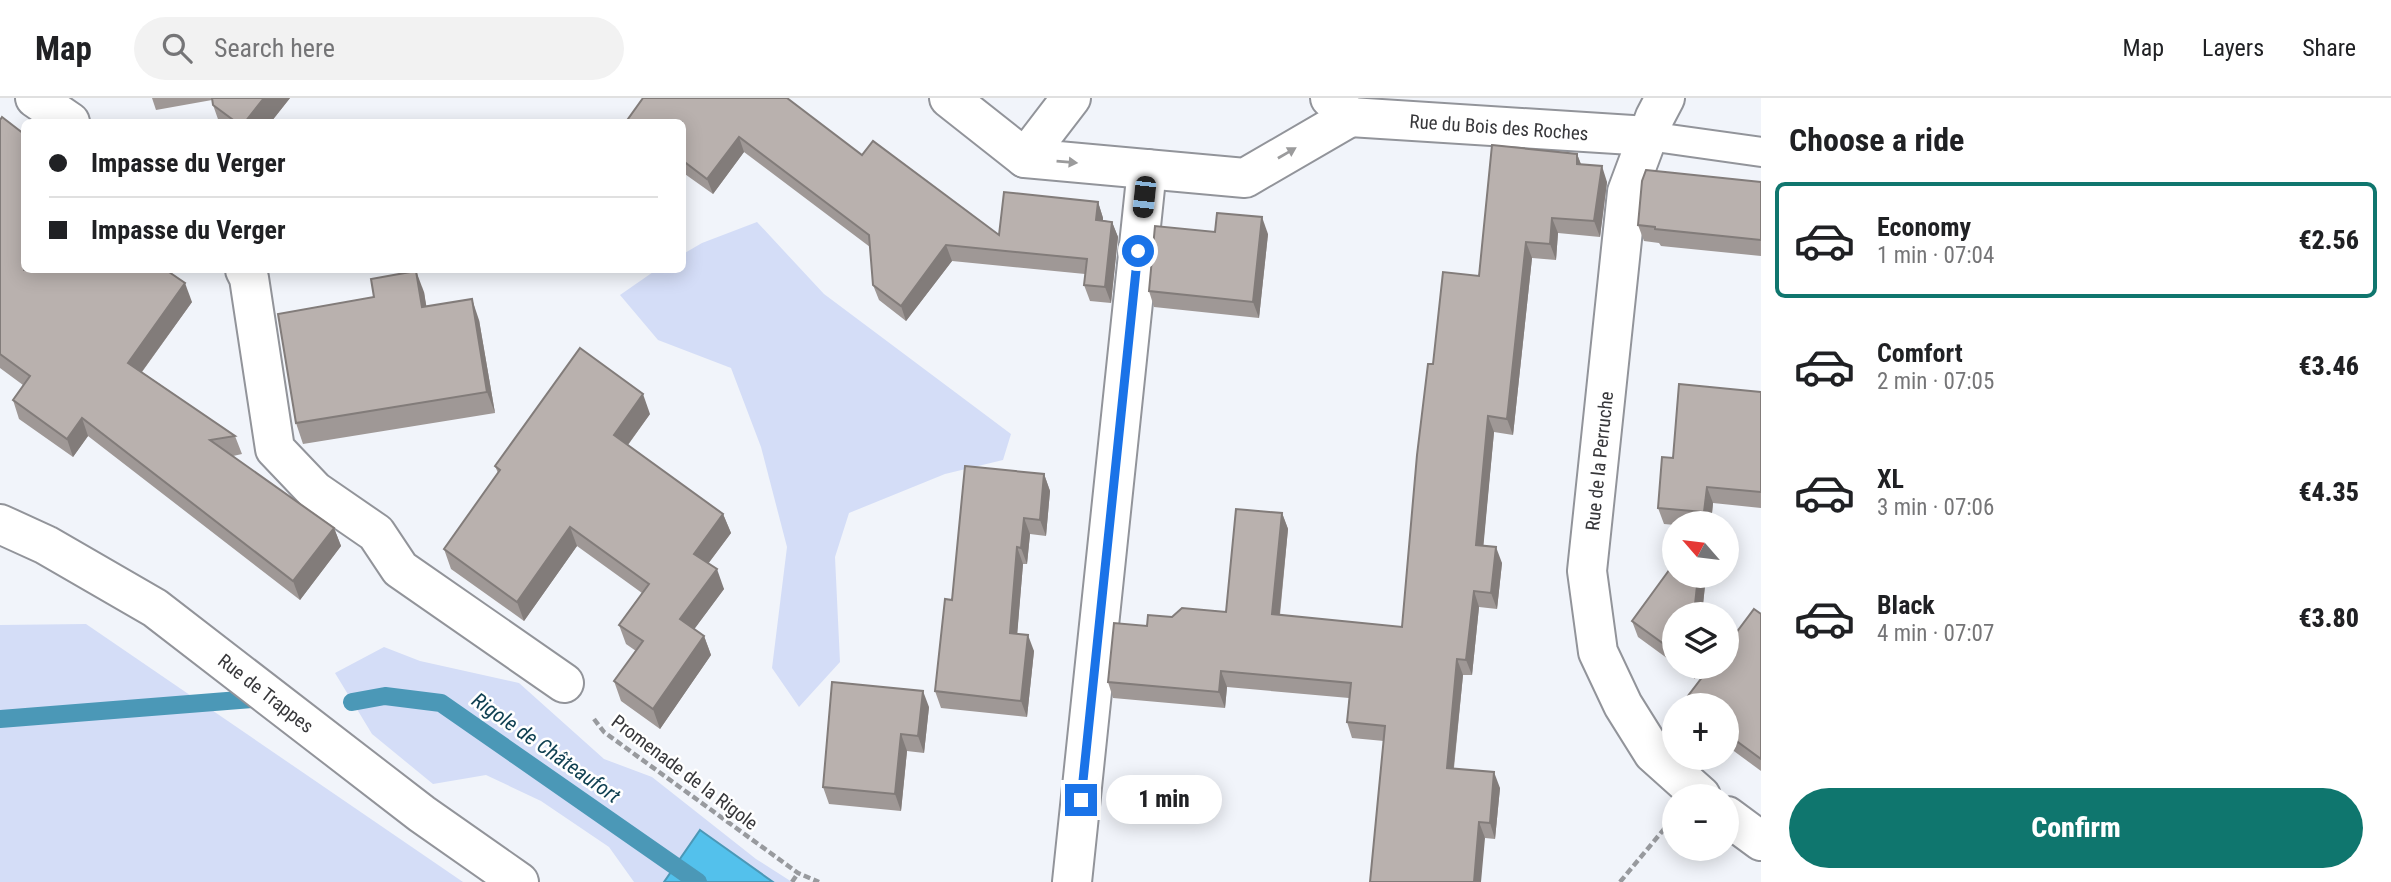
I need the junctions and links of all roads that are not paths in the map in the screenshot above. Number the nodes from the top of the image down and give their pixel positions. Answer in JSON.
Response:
{"nodes":[{"id":1,"x":34,"y":98,"type":"edge"},
{"id":2,"x":949,"y":98,"type":"edge"},
{"id":3,"x":1071,"y":98,"type":"edge"},
{"id":4,"x":1665,"y":98,"type":"edge"},
{"id":5,"x":1340,"y":108,"type":"edge"},
{"id":6,"x":66,"y":119,"type":"edge"},
{"id":7,"x":1648,"y":136,"type":"junction"},
{"id":8,"x":1761,"y":152,"type":"edge"},
{"id":9,"x":1025,"y":158,"type":"junction"},
{"id":10,"x":1147,"y":169,"type":"junction"},
{"id":11,"x":246,"y":273,"type":"edge"},
{"id":12,"x":0,"y":524,"type":"edge"},
{"id":13,"x":564,"y":683,"type":"road end"},
{"id":14,"x":1688,"y":784,"type":"edge"},
{"id":15,"x":1739,"y":825,"type":"edge"},
{"id":16,"x":1761,"y":841,"type":"edge"},
{"id":17,"x":519,"y":882,"type":"edge"},
{"id":18,"x":1072,"y":882,"type":"edge"}],
"edges":[{"from":1,"to":6,"type":"street"},
{"from":2,"to":9,"type":"street"},
{"from":3,"to":9,"type":"street"},
{"from":4,"to":7,"type":"street","name":"Rue de la Perruche"},
{"from":5,"to":7,"type":"street","name":"Rue du Bois des Roches"},
{"from":10,"to":5,"type":"street","one_way":true},
{"from":7,"to":8,"type":"lane"},
{"from":7,"to":14,"type":"street","name":"Rue de la Perruche"},
{"from":9,"to":10,"type":"street","one_way":true},
{"from":10,"to":18,"type":"street"},
{"from":11,"to":13,"type":"street"},
{"from":12,"to":17,"type":"street","name":"Rue de Trappes"},
{"from":15,"to":16,"type":"street"}]}
